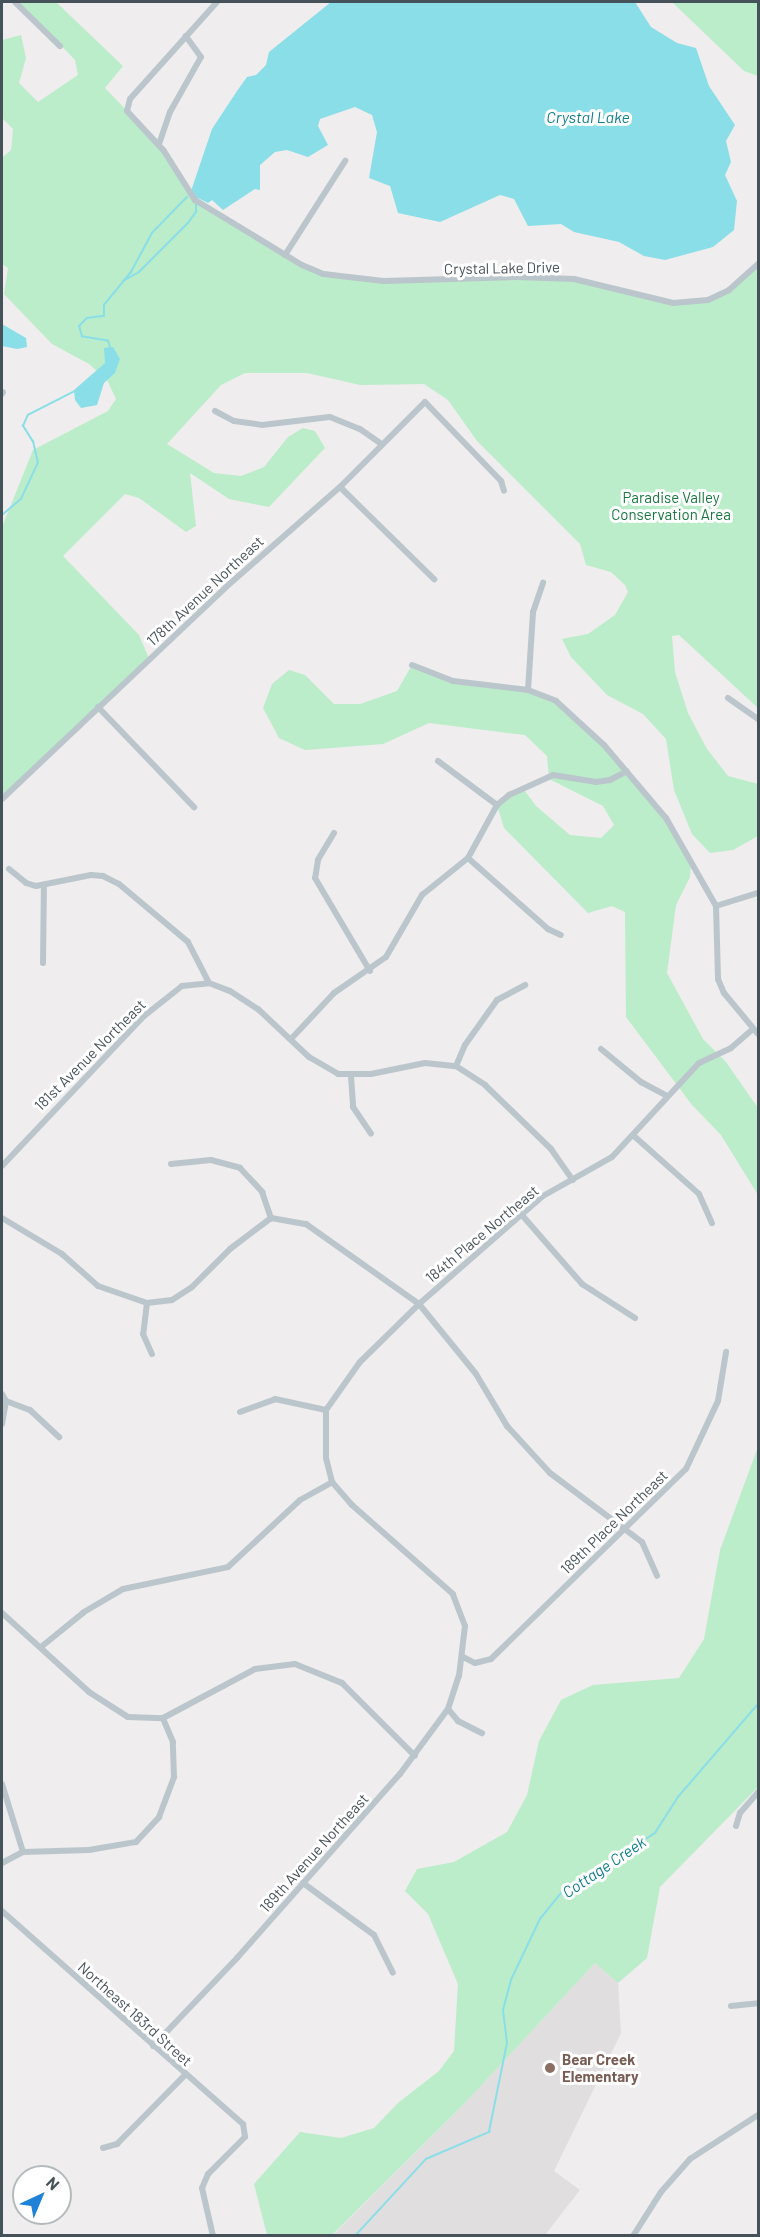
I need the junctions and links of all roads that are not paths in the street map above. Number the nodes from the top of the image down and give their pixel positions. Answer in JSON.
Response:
{"nodes":[{"id":1,"x":15,"y":2,"type":"edge"},
{"id":2,"x":217,"y":2,"type":"edge"},
{"id":3,"x":186,"y":36,"type":"junction"},
{"id":4,"x":60,"y":46,"type":"dead end"},
{"id":5,"x":159,"y":144,"type":"junction"},
{"id":6,"x":345,"y":161,"type":"dead end"},
{"id":7,"x":285,"y":255,"type":"junction"},
{"id":8,"x":759,"y":264,"type":"edge"},
{"id":9,"x":215,"y":411,"type":"dead end"},
{"id":10,"x":380,"y":443,"type":"junction"},
{"id":11,"x":340,"y":487,"type":"junction"},
{"id":12,"x":504,"y":491,"type":"dead end"},
{"id":13,"x":435,"y":579,"type":"dead end"},
{"id":14,"x":543,"y":583,"type":"dead end"},
{"id":15,"x":412,"y":665,"type":"dead end"},
{"id":16,"x":528,"y":690,"type":"junction"},
{"id":17,"x":728,"y":698,"type":"dead end"},
{"id":18,"x":98,"y":706,"type":"junction"},
{"id":19,"x":759,"y":719,"type":"edge"},
{"id":20,"x":438,"y":761,"type":"dead end"},
{"id":21,"x":627,"y":771,"type":"junction"},
{"id":22,"x":2,"y":799,"type":"edge"},
{"id":23,"x":497,"y":805,"type":"junction"},
{"id":24,"x":194,"y":807,"type":"dead end"},
{"id":25,"x":333,"y":833,"type":"dead end"},
{"id":26,"x":468,"y":858,"type":"junction"},
{"id":27,"x":9,"y":868,"type":"dead end"},
{"id":28,"x":44,"y":886,"type":"junction"},
{"id":29,"x":759,"y":893,"type":"edge"},
{"id":30,"x":716,"y":906,"type":"junction"},
{"id":31,"x":561,"y":935,"type":"dead end"},
{"id":32,"x":43,"y":963,"type":"dead end"},
{"id":33,"x":370,"y":972,"type":"junction"},
{"id":34,"x":209,"y":983,"type":"junction"},
{"id":35,"x":525,"y":985,"type":"dead end"},
{"id":36,"x":756,"y":1031,"type":"edge"},
{"id":37,"x":291,"y":1039,"type":"junction"},
{"id":38,"x":601,"y":1049,"type":"dead end"},
{"id":39,"x":456,"y":1066,"type":"junction"},
{"id":40,"x":351,"y":1076,"type":"junction"},
{"id":41,"x":667,"y":1096,"type":"junction"},
{"id":42,"x":370,"y":1134,"type":"dead end"},
{"id":43,"x":634,"y":1136,"type":"junction"},
{"id":44,"x":171,"y":1164,"type":"dead end"},
{"id":45,"x":2,"y":1166,"type":"edge"},
{"id":46,"x":573,"y":1180,"type":"junction"},
{"id":47,"x":521,"y":1214,"type":"junction"},
{"id":48,"x":2,"y":1218,"type":"edge"},
{"id":49,"x":271,"y":1218,"type":"junction"},
{"id":50,"x":712,"y":1223,"type":"dead end"},
{"id":51,"x":147,"y":1303,"type":"junction"},
{"id":52,"x":419,"y":1304,"type":"junction"},
{"id":53,"x":635,"y":1318,"type":"dead end"},
{"id":54,"x":726,"y":1352,"type":"dead end"},
{"id":55,"x":152,"y":1354,"type":"dead end"},
{"id":56,"x":2,"y":1394,"type":"edge"},
{"id":57,"x":6,"y":1401,"type":"junction"},
{"id":58,"x":327,"y":1410,"type":"junction"},
{"id":59,"x":240,"y":1412,"type":"dead end"},
{"id":60,"x":2,"y":1424,"type":"edge"},
{"id":61,"x":59,"y":1437,"type":"dead end"},
{"id":62,"x":332,"y":1482,"type":"junction"},
{"id":63,"x":625,"y":1526,"type":"junction"},
{"id":64,"x":657,"y":1576,"type":"dead end"},
{"id":65,"x":2,"y":1613,"type":"edge"},
{"id":66,"x":41,"y":1647,"type":"junction"},
{"id":67,"x":463,"y":1657,"type":"junction"},
{"id":68,"x":448,"y":1709,"type":"junction"},
{"id":69,"x":163,"y":1718,"type":"junction"},
{"id":70,"x":482,"y":1733,"type":"dead end"},
{"id":71,"x":415,"y":1756,"type":"junction"},
{"id":72,"x":2,"y":1784,"type":"edge"},
{"id":73,"x":759,"y":1792,"type":"edge"},
{"id":74,"x":736,"y":1826,"type":"dead end"},
{"id":75,"x":23,"y":1852,"type":"junction"},
{"id":76,"x":2,"y":1863,"type":"edge"},
{"id":77,"x":303,"y":1883,"type":"junction"},
{"id":78,"x":2,"y":1911,"type":"edge"},
{"id":79,"x":393,"y":1973,"type":"dead end"},
{"id":80,"x":759,"y":2002,"type":"edge"},
{"id":81,"x":731,"y":2006,"type":"dead end"},
{"id":82,"x":153,"y":2046,"type":"junction"},
{"id":83,"x":185,"y":2075,"type":"junction"},
{"id":84,"x":759,"y":2115,"type":"edge"},
{"id":85,"x":103,"y":2148,"type":"dead end"},
{"id":86,"x":213,"y":2235,"type":"edge"},
{"id":87,"x":633,"y":2235,"type":"edge"}],
"edges":[{"from":1,"to":4,"type":"street"},
{"from":2,"to":3,"type":"street"},
{"from":3,"to":5,"type":"street"},
{"from":3,"to":5,"type":"street"},
{"from":5,"to":7,"type":"street","name":"Crystal Lake Drive"},
{"from":6,"to":7,"type":"street"},
{"from":7,"to":8,"type":"street","name":"Crystal Lake Drive"},
{"from":9,"to":10,"type":"street"},
{"from":10,"to":11,"type":"street","name":"178th Avenue Northeast"},
{"from":10,"to":12,"type":"street","name":"178th Avenue Northeast"},
{"from":11,"to":13,"type":"street"},
{"from":11,"to":18,"type":"street","name":"178th Avenue Northeast"},
{"from":14,"to":16,"type":"street"},
{"from":15,"to":16,"type":"street"},
{"from":16,"to":21,"type":"street"},
{"from":17,"to":19,"type":"street"},
{"from":18,"to":22,"type":"street","name":"178th Avenue Northeast"},
{"from":18,"to":24,"type":"street"},
{"from":20,"to":23,"type":"street"},
{"from":21,"to":23,"type":"street"},
{"from":21,"to":30,"type":"street"},
{"from":23,"to":26,"type":"street"},
{"from":25,"to":33,"type":"street"},
{"from":26,"to":31,"type":"street"},
{"from":26,"to":33,"type":"street"},
{"from":27,"to":28,"type":"street"},
{"from":28,"to":32,"type":"street"},
{"from":28,"to":34,"type":"street"},
{"from":29,"to":30,"type":"street"},
{"from":30,"to":36,"type":"street"},
{"from":33,"to":37,"type":"street"},
{"from":34,"to":37,"type":"street"},
{"from":34,"to":45,"type":"street","name":"181st Avenue Northeast"},
{"from":35,"to":39,"type":"street"},
{"from":36,"to":41,"type":"street","name":"184th Place Northeast"},
{"from":37,"to":40,"type":"street"},
{"from":38,"to":41,"type":"street"},
{"from":39,"to":40,"type":"street"},
{"from":39,"to":46,"type":"street"},
{"from":40,"to":42,"type":"street"},
{"from":41,"to":43,"type":"street","name":"184th Place Northeast"},
{"from":43,"to":46,"type":"street","name":"184th Place Northeast"},
{"from":43,"to":50,"type":"street"},
{"from":44,"to":49,"type":"street"},
{"from":46,"to":47,"type":"street","name":"184th Place Northeast"},
{"from":47,"to":52,"type":"street","name":"184th Place Northeast"},
{"from":47,"to":53,"type":"street"},
{"from":48,"to":51,"type":"street"},
{"from":49,"to":51,"type":"street"},
{"from":49,"to":52,"type":"street"},
{"from":51,"to":55,"type":"street"},
{"from":52,"to":58,"type":"street","name":"184th Place Northeast"},
{"from":52,"to":63,"type":"street"},
{"from":54,"to":63,"type":"street","name":"189th Place Northeast"},
{"from":56,"to":57,"type":"street"},
{"from":57,"to":60,"type":"street"},
{"from":57,"to":61,"type":"street"},
{"from":58,"to":59,"type":"street"},
{"from":58,"to":62,"type":"street"},
{"from":62,"to":66,"type":"street"},
{"from":62,"to":67,"type":"street","name":"189th Avenue Northeast"},
{"from":63,"to":64,"type":"street"},
{"from":63,"to":67,"type":"street","name":"189th Place Northeast"},
{"from":65,"to":66,"type":"street"},
{"from":66,"to":69,"type":"street"},
{"from":67,"to":68,"type":"street","name":"189th Avenue Northeast"},
{"from":68,"to":70,"type":"street"},
{"from":68,"to":71,"type":"street","name":"189th Avenue Northeast"},
{"from":69,"to":71,"type":"street"},
{"from":69,"to":75,"type":"street"},
{"from":71,"to":77,"type":"street","name":"189th Avenue Northeast"},
{"from":72,"to":75,"type":"street"},
{"from":73,"to":74,"type":"street"},
{"from":75,"to":76,"type":"street"},
{"from":77,"to":79,"type":"street"},
{"from":77,"to":82,"type":"street","name":"189th Avenue Northeast"},
{"from":78,"to":82,"type":"street","name":"Northeast 183rd Street"},
{"from":80,"to":81,"type":"street"},
{"from":82,"to":83,"type":"street","name":"Northeast 183rd Street"},
{"from":83,"to":85,"type":"street"},
{"from":83,"to":86,"type":"street","name":"Northeast 183rd Street"},
{"from":84,"to":87,"type":"street"}]}
